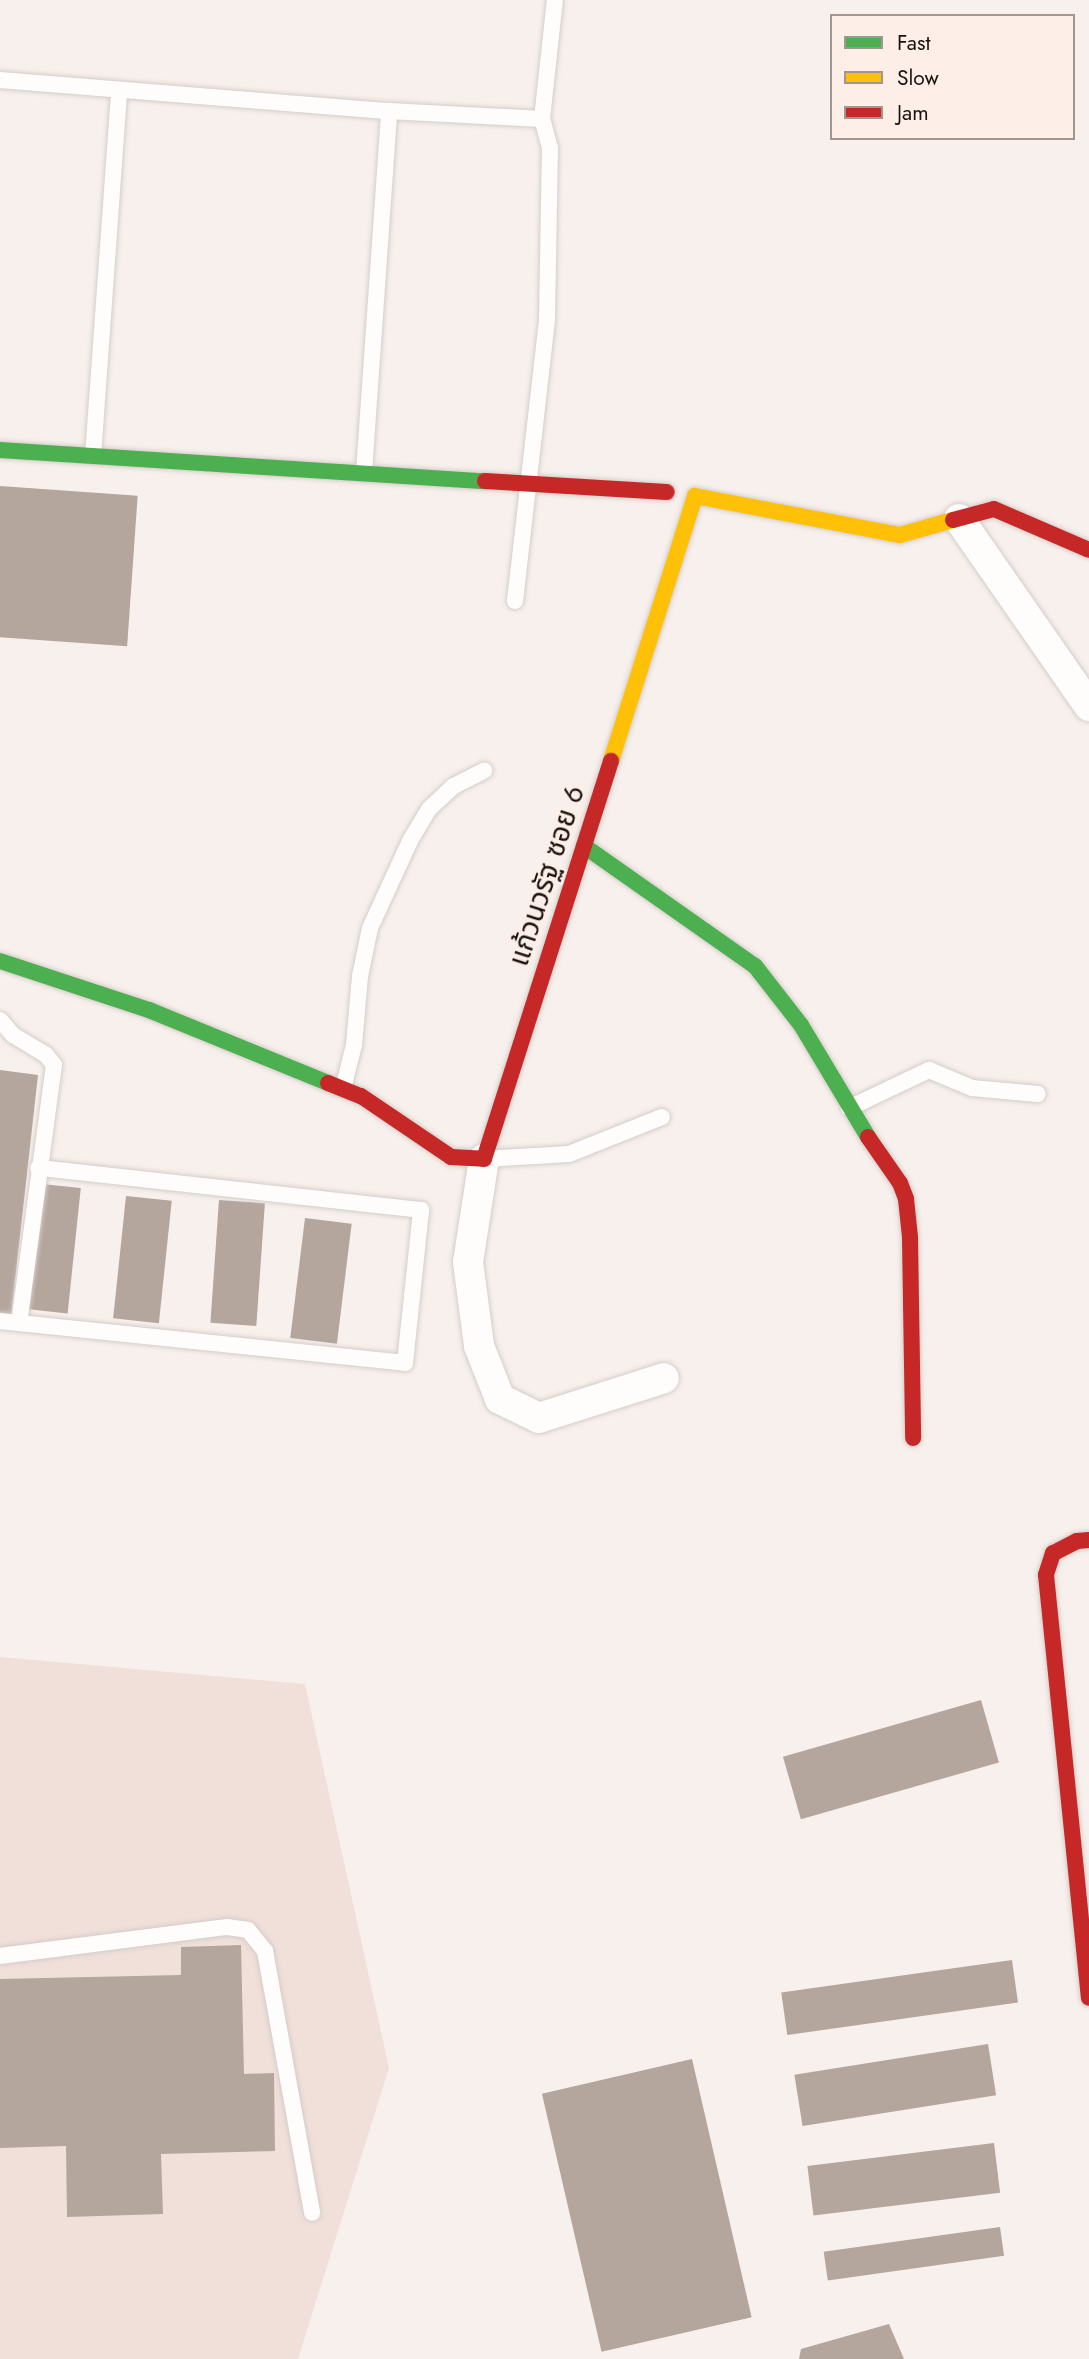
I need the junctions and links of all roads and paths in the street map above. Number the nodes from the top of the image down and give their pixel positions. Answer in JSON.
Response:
{"nodes":[{"id":1,"x":555,"y":0,"type":"edge"},
{"id":2,"x":0,"y":80,"type":"edge"},
{"id":3,"x":119,"y":90,"type":"junction"},
{"id":4,"x":389,"y":111,"type":"junction"},
{"id":5,"x":542,"y":119,"type":"junction"},
{"id":6,"x":0,"y":450,"type":"edge"},
{"id":7,"x":93,"y":456,"type":"junction"},
{"id":8,"x":364,"y":472,"type":"junction"},
{"id":9,"x":527,"y":481,"type":"junction"},
{"id":10,"x":667,"y":492,"type":"dead end"},
{"id":11,"x":959,"y":519,"type":"junction"},
{"id":12,"x":1089,"y":550,"type":"edge"},
{"id":13,"x":514,"y":601,"type":"dead end"},
{"id":14,"x":1089,"y":706,"type":"edge"},
{"id":15,"x":484,"y":771,"type":"dead end"},
{"id":16,"x":584,"y":846,"type":"junction"},
{"id":17,"x":0,"y":961,"type":"edge"},
{"id":18,"x":0,"y":1020,"type":"edge"},
{"id":19,"x":343,"y":1089,"type":"junction"},
{"id":20,"x":1038,"y":1094,"type":"dead end"},
{"id":21,"x":849,"y":1108,"type":"junction"},
{"id":22,"x":662,"y":1117,"type":"dead end"},
{"id":23,"x":484,"y":1159,"type":"junction"},
{"id":24,"x":38,"y":1168,"type":"junction"},
{"id":25,"x":0,"y":1321,"type":"edge"},
{"id":26,"x":19,"y":1323,"type":"junction"},
{"id":27,"x":664,"y":1378,"type":"dead end"},
{"id":28,"x":913,"y":1438,"type":"dead end"},
{"id":29,"x":1089,"y":1540,"type":"edge"},
{"id":30,"x":1082,"y":1881,"type":"edge"},
{"id":31,"x":0,"y":1956,"type":"edge"},
{"id":32,"x":1089,"y":1998,"type":"edge"},
{"id":33,"x":312,"y":2213,"type":"dead end"}],
"edges":[{"from":1,"to":5,"type":"lane"},
{"from":2,"to":3,"type":"lane"},
{"from":3,"to":4,"type":"lane"},
{"from":3,"to":7,"type":"lane"},
{"from":4,"to":5,"type":"lane"},
{"from":4,"to":8,"type":"lane"},
{"from":5,"to":9,"type":"lane"},
{"from":6,"to":7,"type":"street"},
{"from":7,"to":8,"type":"street"},
{"from":8,"to":9,"type":"street"},
{"from":9,"to":10,"type":"street"},
{"from":9,"to":13,"type":"lane"},
{"from":11,"to":12,"type":"street","name":"แก้วนวรัฐ ซอย 6"},
{"from":11,"to":14,"type":"street"},
{"from":11,"to":16,"type":"street","name":"แก้วนวรัฐ ซอย 6"},
{"from":15,"to":19,"type":"lane"},
{"from":16,"to":21,"type":"street"},
{"from":16,"to":23,"type":"street","name":"แก้วนวรัฐ ซอย 6"},
{"from":17,"to":19,"type":"street"},
{"from":18,"to":24,"type":"lane"},
{"from":19,"to":23,"type":"street"},
{"from":20,"to":21,"type":"lane"},
{"from":21,"to":28,"type":"street"},
{"from":22,"to":23,"type":"lane"},
{"from":23,"to":27,"type":"street"},
{"from":24,"to":26,"type":"lane"},
{"from":24,"to":26,"type":"lane"},
{"from":25,"to":26,"type":"lane"},
{"from":29,"to":30,"type":"street"},
{"from":30,"to":32,"type":"street"},
{"from":31,"to":33,"type":"lane"}]}
